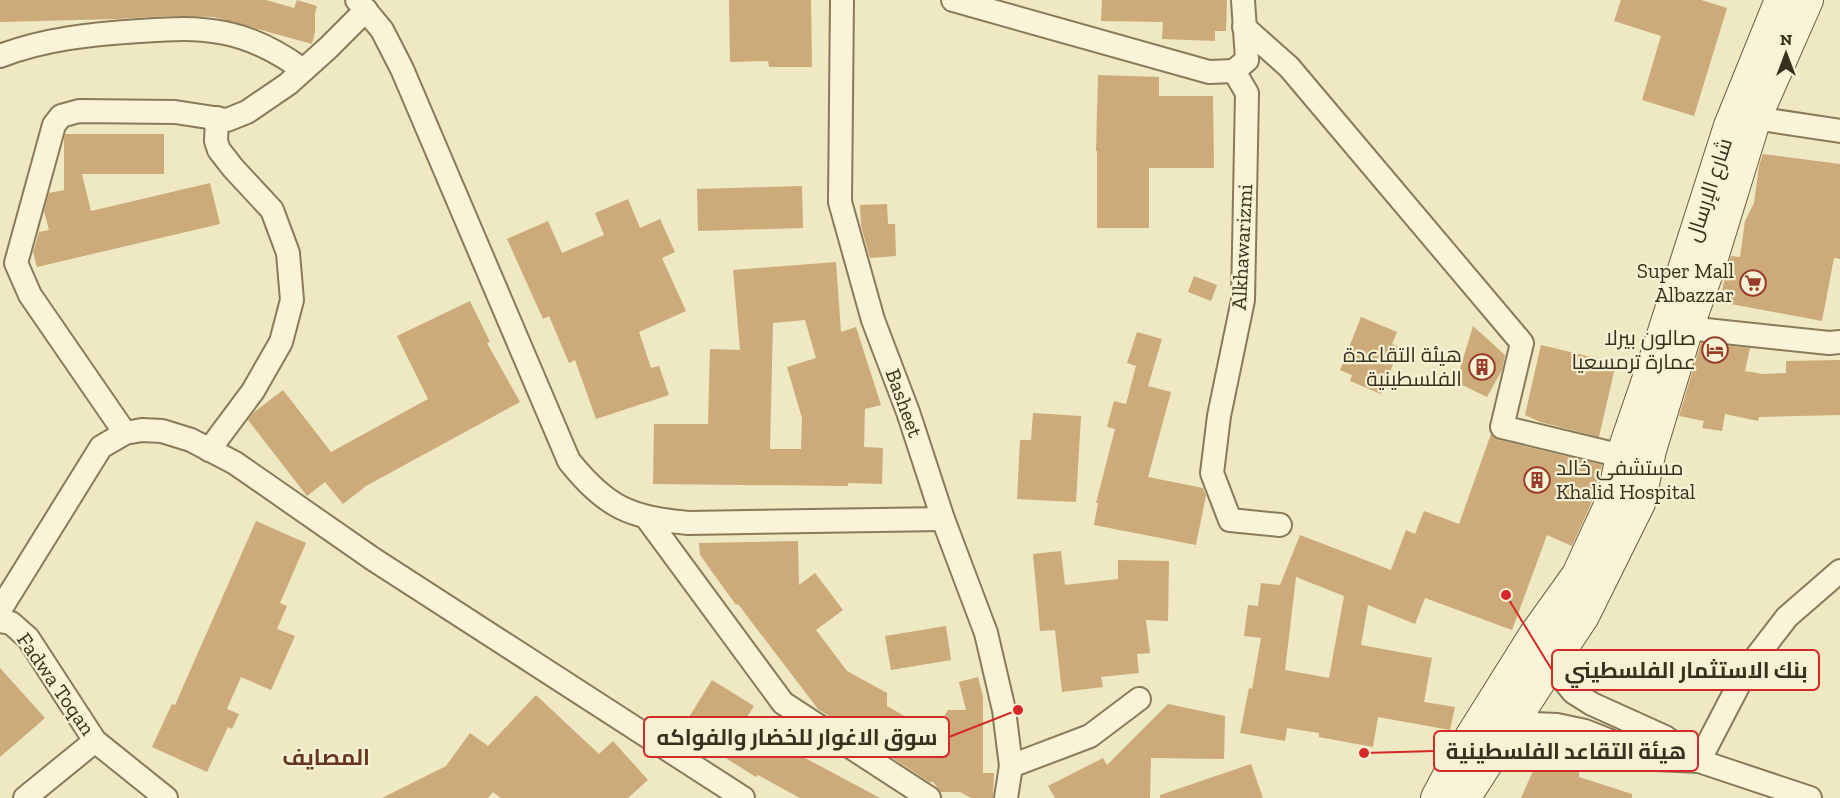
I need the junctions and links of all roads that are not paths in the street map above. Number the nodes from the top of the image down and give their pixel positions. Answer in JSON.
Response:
{"nodes":[{"id":1,"x":842,"y":0,"type":"edge"},
{"id":2,"x":952,"y":0,"type":"edge"},
{"id":3,"x":1244,"y":0,"type":"edge"},
{"id":4,"x":1781,"y":0,"type":"edge"},
{"id":5,"x":1807,"y":0,"type":"edge"},
{"id":6,"x":361,"y":5,"type":"edge"},
{"id":7,"x":1244,"y":27,"type":"junction"},
{"id":8,"x":0,"y":56,"type":"edge"},
{"id":9,"x":303,"y":70,"type":"junction"},
{"id":10,"x":1234,"y":71,"type":"junction"},
{"id":11,"x":1745,"y":117,"type":"junction"},
{"id":12,"x":217,"y":118,"type":"junction"},
{"id":13,"x":1840,"y":131,"type":"edge"},
{"id":14,"x":1687,"y":328,"type":"junction"},
{"id":15,"x":1840,"y":342,"type":"edge"},
{"id":16,"x":125,"y":433,"type":"junction"},
{"id":17,"x":209,"y":450,"type":"junction"},
{"id":18,"x":1622,"y":456,"type":"junction"},
{"id":19,"x":646,"y":517,"type":"junction"},
{"id":20,"x":943,"y":519,"type":"junction"},
{"id":21,"x":1280,"y":525,"type":"dead end"},
{"id":22,"x":1840,"y":571,"type":"edge"},
{"id":23,"x":0,"y":610,"type":"edge"},
{"id":24,"x":0,"y":621,"type":"edge"},
{"id":25,"x":1555,"y":658,"type":"junction"},
{"id":26,"x":1138,"y":699,"type":"dead end"},
{"id":27,"x":1508,"y":730,"type":"junction"},
{"id":28,"x":95,"y":741,"type":"junction"},
{"id":29,"x":1699,"y":761,"type":"junction"},
{"id":30,"x":1011,"y":766,"type":"junction"},
{"id":31,"x":25,"y":798,"type":"edge"},
{"id":32,"x":166,"y":798,"type":"edge"},
{"id":33,"x":743,"y":798,"type":"edge"},
{"id":34,"x":930,"y":798,"type":"edge"},
{"id":35,"x":1006,"y":798,"type":"edge"},
{"id":36,"x":1437,"y":798,"type":"edge"},
{"id":37,"x":1464,"y":798,"type":"edge"},
{"id":38,"x":1810,"y":798,"type":"edge"}],
"edges":[{"from":1,"to":20,"type":"street","name":"Basheet"},
{"from":2,"to":10,"type":"street"},
{"from":3,"to":7,"type":"street"},
{"from":4,"to":11,"type":"main road","name":"شارع الإرسال"},
{"from":5,"to":11,"type":"main road","name":"شارع الإرسال"},
{"from":6,"to":9,"type":"street"},
{"from":6,"to":19,"type":"street"},
{"from":7,"to":10,"type":"street"},
{"from":7,"to":18,"type":"street"},
{"from":8,"to":9,"type":"street"},
{"from":9,"to":12,"type":"street"},
{"from":10,"to":21,"type":"street","name":"Alkhawarizmi"},
{"from":11,"to":13,"type":"street"},
{"from":11,"to":14,"type":"main road","name":"شارع الإرسال"},
{"from":11,"to":18,"type":"main road","name":"شارع الإرسال"},
{"from":12,"to":16,"type":"street"},
{"from":12,"to":17,"type":"street"},
{"from":14,"to":15,"type":"street"},
{"from":14,"to":25,"type":"main road","name":"شارع الإرسال"},
{"from":16,"to":17,"type":"street"},
{"from":16,"to":23,"type":"street"},
{"from":17,"to":33,"type":"street"},
{"from":18,"to":36,"type":"main road","name":"شارع الإرسال"},
{"from":19,"to":20,"type":"street"},
{"from":19,"to":34,"type":"street"},
{"from":20,"to":30,"type":"street","name":"Basheet"},
{"from":22,"to":29,"type":"street"},
{"from":24,"to":28,"type":"street","name":"Fadwa Toqan"},
{"from":25,"to":27,"type":"main road","name":"شارع الإرسال"},
{"from":25,"to":29,"type":"street"},
{"from":26,"to":30,"type":"street"},
{"from":27,"to":29,"type":"street"},
{"from":27,"to":37,"type":"main road","name":"شارع الإرسال"},
{"from":28,"to":31,"type":"street"},
{"from":28,"to":32,"type":"street","name":"Fadwa Toqan"},
{"from":29,"to":38,"type":"street"},
{"from":30,"to":35,"type":"street","name":"Basheet"}]}
